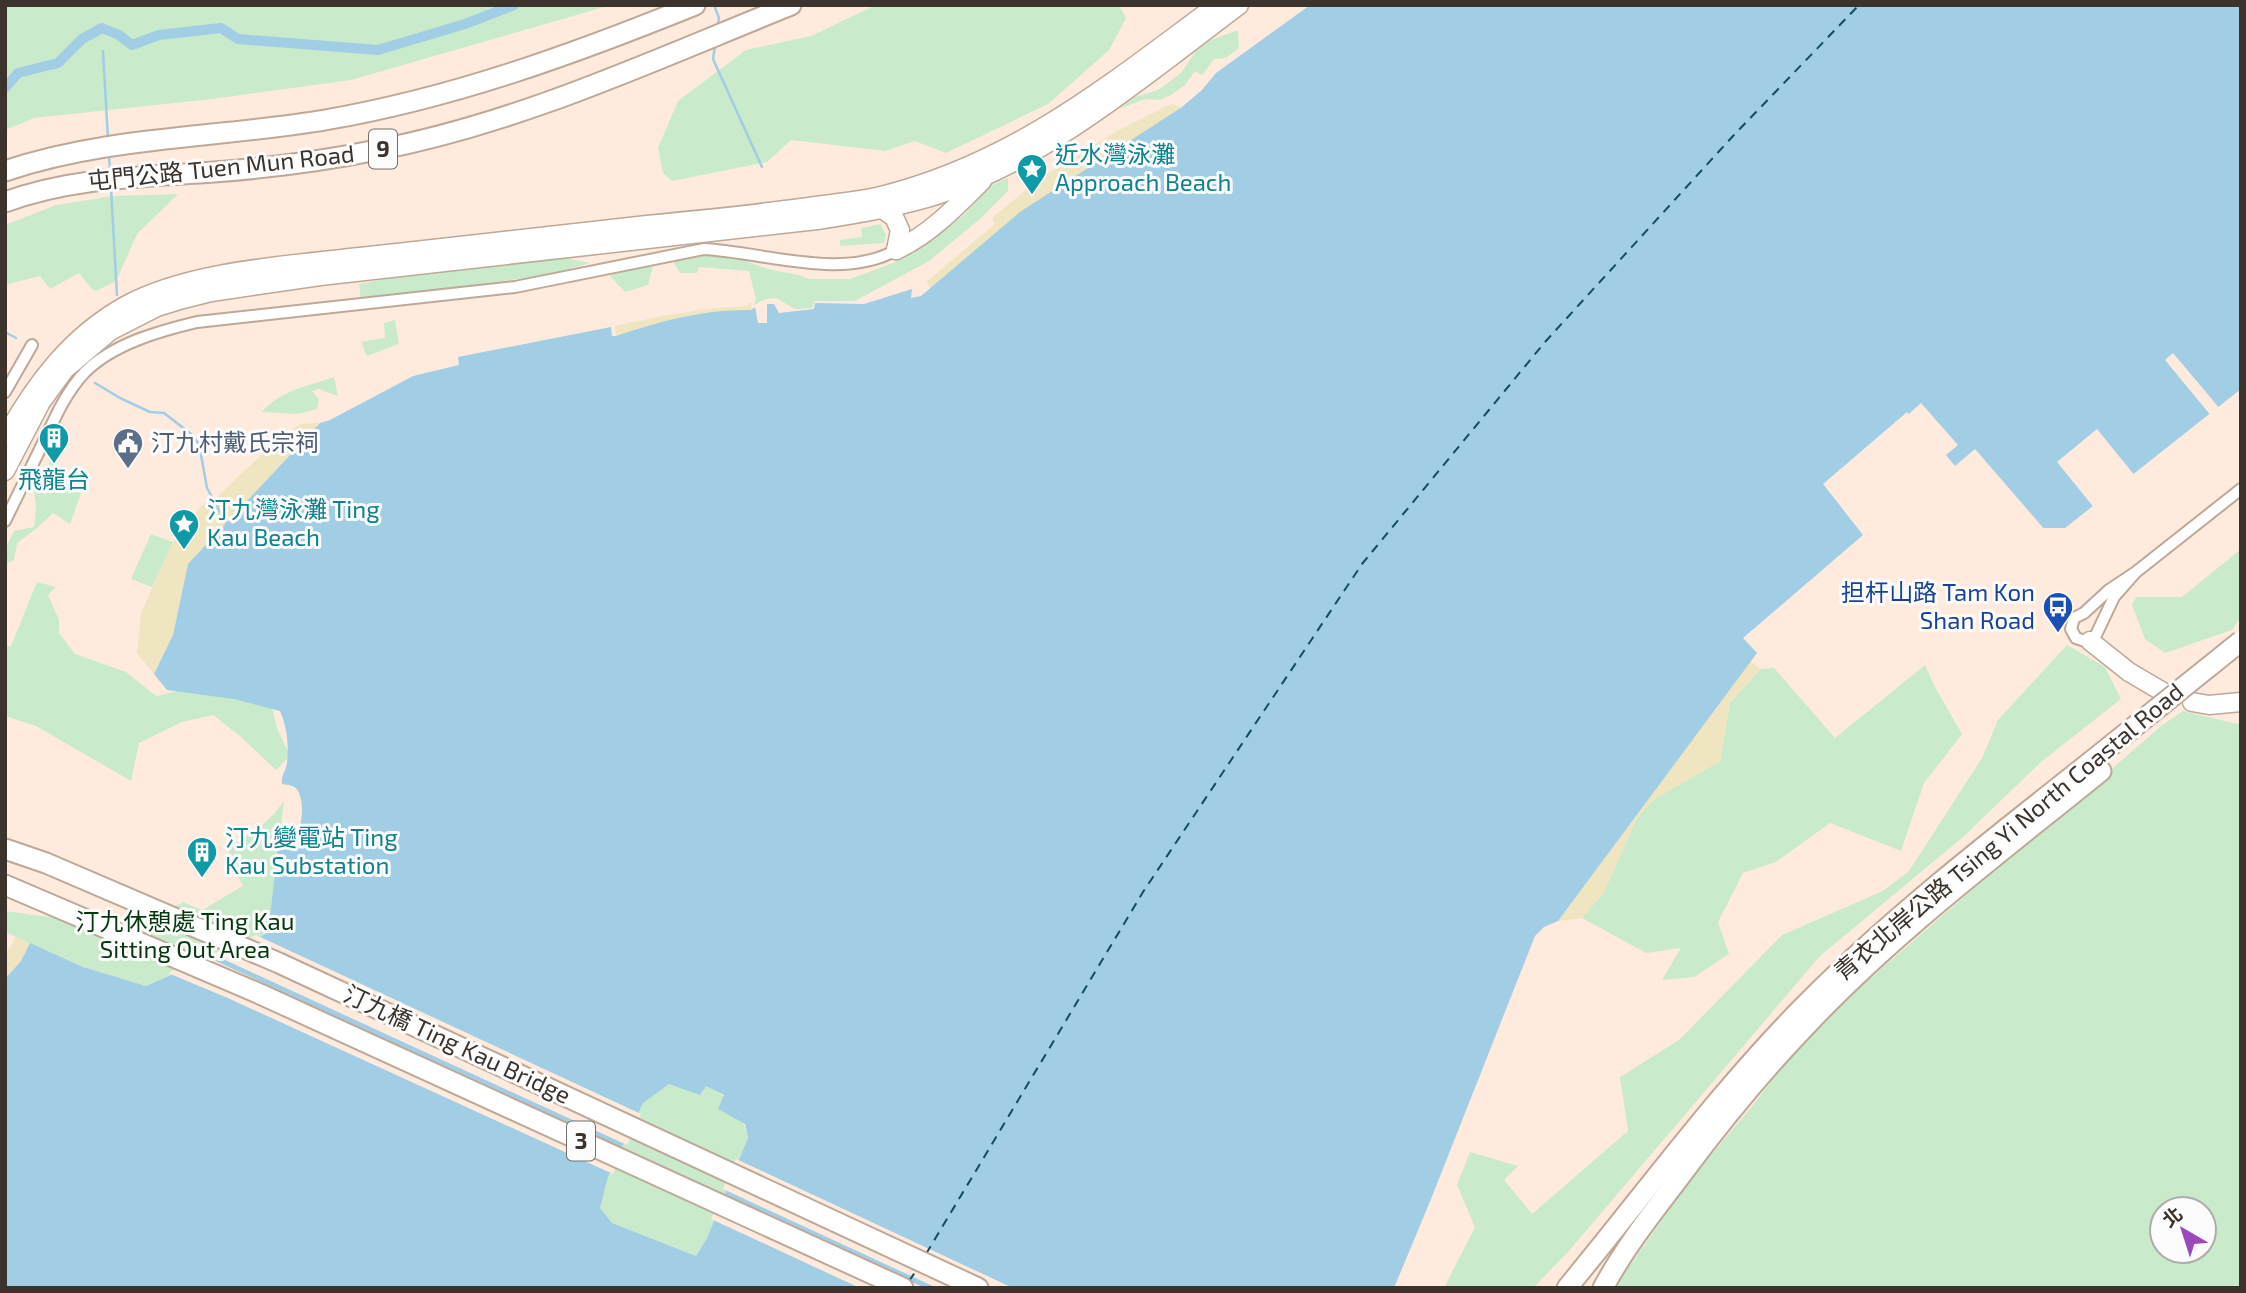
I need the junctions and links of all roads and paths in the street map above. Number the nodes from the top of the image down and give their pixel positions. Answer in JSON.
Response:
{"nodes":[{"id":1,"x":695,"y":5,"type":"edge"},
{"id":2,"x":791,"y":5,"type":"edge"},
{"id":3,"x":1217,"y":5,"type":"edge"},
{"id":4,"x":1239,"y":5,"type":"edge"},
{"id":5,"x":986,"y":167,"type":"junction"},
{"id":6,"x":5,"y":171,"type":"edge"},
{"id":7,"x":5,"y":202,"type":"edge"},
{"id":8,"x":882,"y":209,"type":"junction"},
{"id":9,"x":896,"y":250,"type":"junction"},
{"id":10,"x":32,"y":345,"type":"dead end"},
{"id":11,"x":5,"y":392,"type":"edge"},
{"id":12,"x":5,"y":438,"type":"edge"},
{"id":13,"x":5,"y":471,"type":"edge"},
{"id":14,"x":2241,"y":488,"type":"edge"},
{"id":15,"x":5,"y":520,"type":"edge"},
{"id":16,"x":2136,"y":572,"type":"junction"},
{"id":17,"x":2084,"y":613,"type":"junction"},
{"id":18,"x":2095,"y":634,"type":"junction"},
{"id":19,"x":2241,"y":641,"type":"edge"},
{"id":20,"x":2241,"y":657,"type":"edge"},
{"id":21,"x":2163,"y":692,"type":"dead end"},
{"id":22,"x":2192,"y":702,"type":"dead end"},
{"id":23,"x":2241,"y":702,"type":"edge"},
{"id":24,"x":2108,"y":756,"type":"junction"},
{"id":25,"x":5,"y":840,"type":"edge"},
{"id":26,"x":1996,"y":847,"type":"junction"},
{"id":27,"x":5,"y":849,"type":"edge"},
{"id":28,"x":46,"y":863,"type":"junction"},
{"id":29,"x":11,"y":888,"type":"edge"},
{"id":30,"x":903,"y":1288,"type":"edge"},
{"id":31,"x":978,"y":1288,"type":"edge"},
{"id":32,"x":1567,"y":1288,"type":"edge"},
{"id":33,"x":1603,"y":1288,"type":"edge"}],
"edges":[{"from":1,"to":6,"type":"highway","name":"屯門公路 Tuen Mun Road","number":"9"},
{"from":2,"to":7,"type":"highway","name":"屯門公路 Tuen Mun Road","number":"9"},
{"from":3,"to":5,"type":"main road"},
{"from":4,"to":5,"type":"main road"},
{"from":5,"to":8,"type":"main road"},
{"from":5,"to":9,"type":"main road"},
{"from":5,"to":12,"type":"main road"},
{"from":8,"to":9,"type":"main road"},
{"from":8,"to":13,"type":"main road"},
{"from":9,"to":15,"type":"street"},
{"from":10,"to":11,"type":"street"},
{"from":14,"to":16,"type":"street"},
{"from":16,"to":17,"type":"street"},
{"from":16,"to":18,"type":"street"},
{"from":17,"to":18,"type":"street"},
{"from":17,"to":18,"type":"street"},
{"from":18,"to":21,"type":"main road"},
{"from":19,"to":24,"type":"highway","name":"青衣北岸公路 Tsing Yi North Coastal Road","bridge":true},
{"from":20,"to":24,"type":"highway","name":"青衣北岸公路 Tsing Yi North Coastal Road"},
{"from":22,"to":23,"type":"main road"},
{"from":24,"to":26,"type":"highway","name":"青衣北岸公路 Tsing Yi North Coastal Road"},
{"from":25,"to":28,"type":"highway"},
{"from":26,"to":32,"type":"highway","name":"青衣北岸公路 Tsing Yi North Coastal Road"},
{"from":26,"to":33,"type":"highway","name":"青衣北岸公路 Tsing Yi North Coastal Road"},
{"from":27,"to":28,"type":"highway","number":"3"},
{"from":28,"to":31,"type":"highway","name":"汀九橋 Ting Kau Bridge","number":"3"},
{"from":29,"to":30,"type":"highway","name":"汀九橋 Ting Kau Bridge","number":"3"}]}
